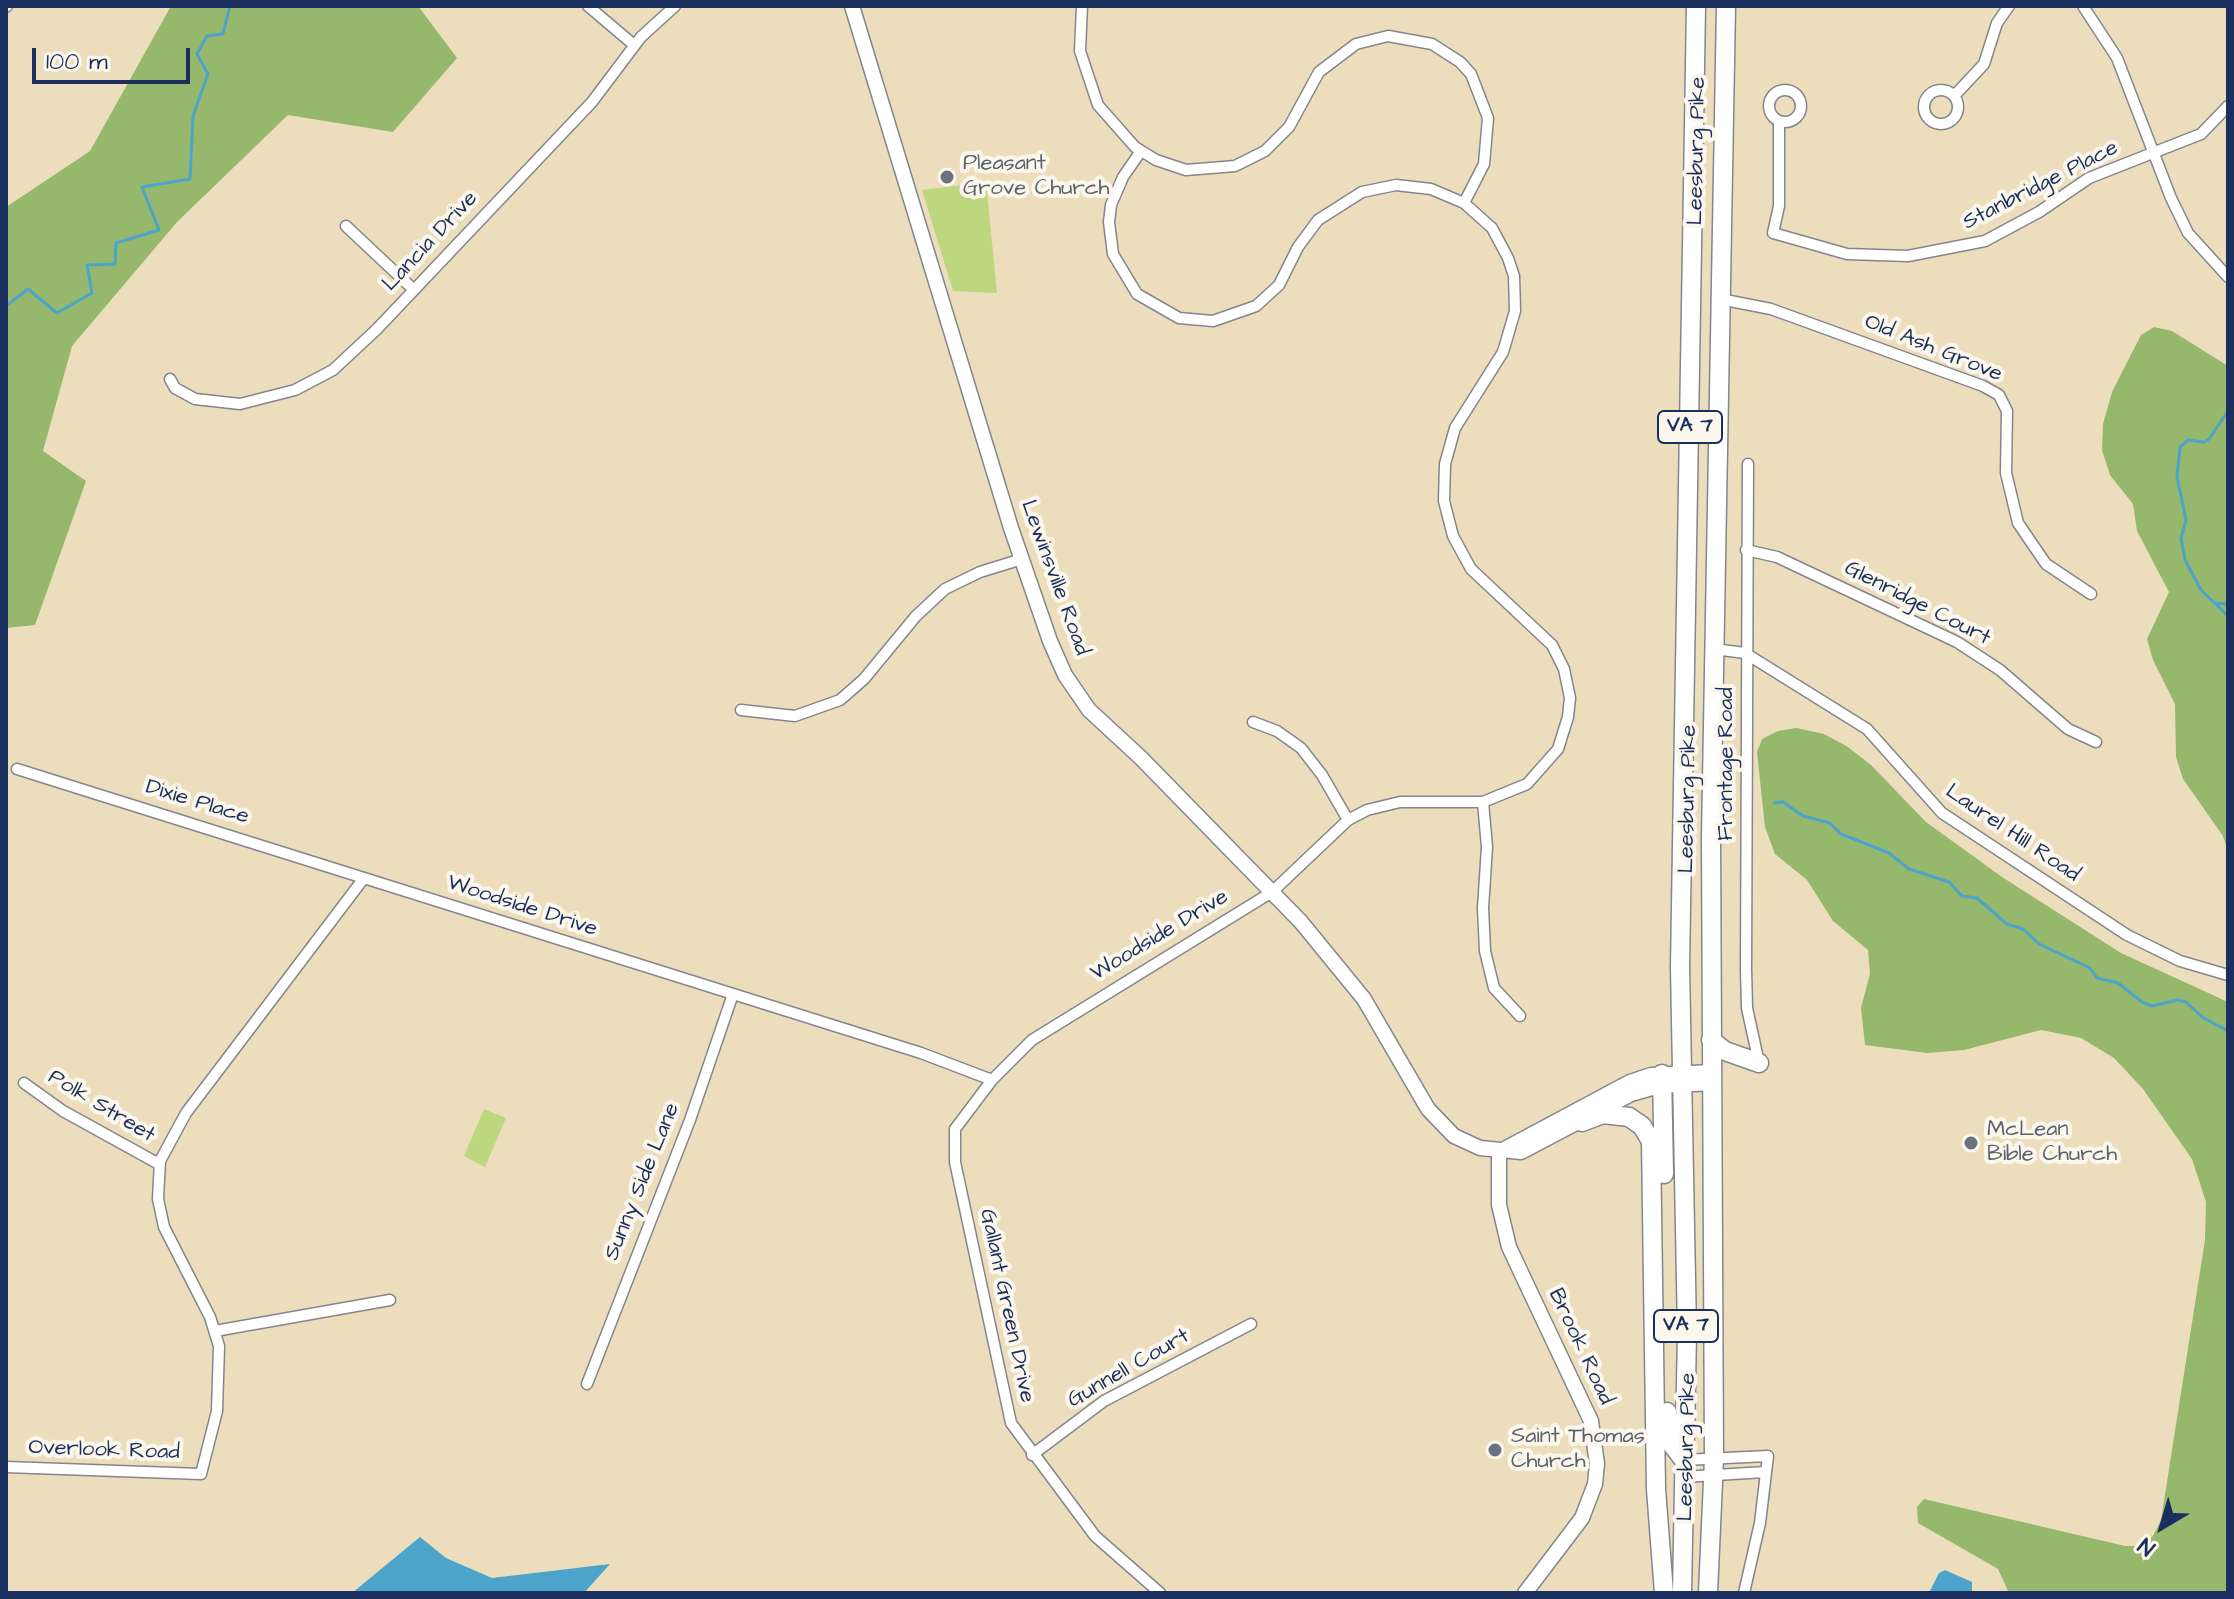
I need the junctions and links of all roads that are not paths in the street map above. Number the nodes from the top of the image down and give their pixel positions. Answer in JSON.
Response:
{"nodes":[{"id":1,"x":588,"y":6,"type":"edge"},
{"id":2,"x":675,"y":6,"type":"edge"},
{"id":3,"x":852,"y":6,"type":"edge"},
{"id":4,"x":1082,"y":6,"type":"edge"},
{"id":5,"x":1682,"y":6,"type":"edge"},
{"id":6,"x":1696,"y":6,"type":"edge"},
{"id":7,"x":1726,"y":6,"type":"edge"},
{"id":8,"x":2009,"y":6,"type":"edge"},
{"id":9,"x":2083,"y":6,"type":"edge"},
{"id":10,"x":634,"y":45,"type":"junction"},
{"id":11,"x":1954,"y":96,"type":"dead end"},
{"id":12,"x":1694,"y":98,"type":"junction"},
{"id":13,"x":2228,"y":106,"type":"edge"},
{"id":14,"x":1779,"y":122,"type":"dead end"},
{"id":15,"x":1141,"y":151,"type":"junction"},
{"id":16,"x":2153,"y":154,"type":"junction"},
{"id":17,"x":1464,"y":203,"type":"junction"},
{"id":18,"x":346,"y":226,"type":"dead end"},
{"id":19,"x":2228,"y":277,"type":"edge"},
{"id":20,"x":414,"y":290,"type":"junction"},
{"id":21,"x":1720,"y":299,"type":"junction"},
{"id":22,"x":170,"y":379,"type":"dead end"},
{"id":23,"x":1748,"y":464,"type":"dead end"},
{"id":24,"x":1746,"y":550,"type":"junction"},
{"id":25,"x":1022,"y":559,"type":"junction"},
{"id":26,"x":2091,"y":594,"type":"dead end"},
{"id":27,"x":1714,"y":649,"type":"junction"},
{"id":28,"x":1745,"y":653,"type":"junction"},
{"id":29,"x":741,"y":710,"type":"dead end"},
{"id":30,"x":1253,"y":722,"type":"dead end"},
{"id":31,"x":2096,"y":742,"type":"dead end"},
{"id":32,"x":17,"y":769,"type":"dead end"},
{"id":33,"x":1483,"y":802,"type":"junction"},
{"id":34,"x":1348,"y":820,"type":"junction"},
{"id":35,"x":364,"y":878,"type":"junction"},
{"id":36,"x":1272,"y":892,"type":"junction"},
{"id":37,"x":2228,"y":975,"type":"edge"},
{"id":38,"x":733,"y":994,"type":"junction"},
{"id":39,"x":1520,"y":1016,"type":"dead end"},
{"id":40,"x":1711,"y":1040,"type":"junction"},
{"id":41,"x":1759,"y":1063,"type":"joint"},
{"id":42,"x":1711,"y":1078,"type":"junction"},
{"id":43,"x":992,"y":1080,"type":"junction"},
{"id":44,"x":1671,"y":1080,"type":"junction"},
{"id":45,"x":24,"y":1083,"type":"dead end"},
{"id":46,"x":1582,"y":1122,"type":"junction"},
{"id":47,"x":1499,"y":1152,"type":"junction"},
{"id":48,"x":159,"y":1164,"type":"junction"},
{"id":49,"x":390,"y":1300,"type":"dead end"},
{"id":50,"x":1251,"y":1324,"type":"dead end"},
{"id":51,"x":215,"y":1331,"type":"junction"},
{"id":52,"x":587,"y":1384,"type":"dead end"},
{"id":53,"x":1032,"y":1455,"type":"junction"},
{"id":54,"x":6,"y":1467,"type":"edge"},
{"id":55,"x":1683,"y":1468,"type":"junction"},
{"id":56,"x":1714,"y":1468,"type":"junction"},
{"id":57,"x":1765,"y":1472,"type":"junction"},
{"id":58,"x":1160,"y":1593,"type":"edge"},
{"id":59,"x":1525,"y":1593,"type":"edge"},
{"id":60,"x":1664,"y":1593,"type":"edge"},
{"id":61,"x":1682,"y":1593,"type":"edge"},
{"id":62,"x":1708,"y":1593,"type":"edge"},
{"id":63,"x":1744,"y":1593,"type":"edge"}],
"edges":[{"from":1,"to":10,"type":"street"},
{"from":2,"to":10,"type":"street","name":"Lancia Drive"},
{"from":3,"to":25,"type":"main road","name":"Lewinsville Road"},
{"from":4,"to":15,"type":"street"},
{"from":5,"to":12,"type":"highway"},
{"from":6,"to":12,"type":"highway","name":"Leesburg Pike","number":"VA 7"},
{"from":7,"to":21,"type":"highway","name":"Leesburg Pike","number":"VA 7"},
{"from":8,"to":11,"type":"street"},
{"from":9,"to":16,"type":"street"},
{"from":10,"to":20,"type":"street","name":"Lancia Drive"},
{"from":12,"to":44,"type":"highway","name":"Leesburg Pike","number":"VA 7"},
{"from":13,"to":16,"type":"street"},
{"from":14,"to":16,"type":"street","name":"Stanbridge Place"},
{"from":15,"to":17,"type":"street"},
{"from":15,"to":17,"type":"street"},
{"from":16,"to":19,"type":"street"},
{"from":17,"to":33,"type":"street"},
{"from":18,"to":20,"type":"street"},
{"from":20,"to":22,"type":"street","name":"Lancia Drive"},
{"from":21,"to":26,"type":"street","name":"Old Ash Grove"},
{"from":21,"to":27,"type":"highway","name":"Leesburg Pike","number":"VA 7"},
{"from":23,"to":24,"type":"street","name":"Frontage Road"},
{"from":24,"to":28,"type":"street","name":"Frontage Road"},
{"from":24,"to":31,"type":"street","name":"Glenridge Court"},
{"from":25,"to":29,"type":"street"},
{"from":25,"to":36,"type":"main road","name":"Lewinsville Road"},
{"from":27,"to":28,"type":"street","name":"Laurel Hill Road"},
{"from":27,"to":40,"type":"highway","name":"Leesburg Pike","number":"VA 7"},
{"from":28,"to":37,"type":"street","name":"Laurel Hill Road"},
{"from":28,"to":41,"type":"street","name":"Frontage Road"},
{"from":30,"to":34,"type":"street"},
{"from":32,"to":35,"type":"street","name":"Dixie Place"},
{"from":33,"to":34,"type":"street"},
{"from":33,"to":39,"type":"street"},
{"from":34,"to":36,"type":"street","name":"Woodside Drive"},
{"from":35,"to":38,"type":"street","name":"Woodside Drive"},
{"from":35,"to":48,"type":"street"},
{"from":36,"to":43,"type":"street","name":"Woodside Drive"},
{"from":36,"to":47,"type":"main road","name":"Lewinsville Road"},
{"from":38,"to":43,"type":"street","name":"Woodside Drive"},
{"from":38,"to":52,"type":"street","name":"Sunny Side Lane"},
{"from":40,"to":41,"type":"highway"},
{"from":40,"to":42,"type":"highway","name":"Leesburg Pike","number":"VA 7"},
{"from":42,"to":44,"type":"main road","name":"Lewinsville Road"},
{"from":42,"to":56,"type":"highway","name":"Leesburg Pike","number":"VA 7"},
{"from":43,"to":53,"type":"street","name":"Gallant Green Drive"},
{"from":44,"to":46,"type":"main road","name":"Lewinsville Road"},
{"from":44,"to":47,"type":"main road","name":"Lewinsville Road"},
{"from":44,"to":55,"type":"highway","name":"Leesburg Pike","number":"VA 7"},
{"from":45,"to":48,"type":"street","name":"Polk Street"},
{"from":46,"to":47,"type":"main road","name":"Lewinsville Road"},
{"from":46,"to":60,"type":"highway"},
{"from":47,"to":59,"type":"main road","name":"Brook Road"},
{"from":48,"to":51,"type":"street"},
{"from":49,"to":51,"type":"street"},
{"from":50,"to":53,"type":"street","name":"Gunnell Court"},
{"from":51,"to":54,"type":"street","name":"Overlook Road"},
{"from":53,"to":58,"type":"street","name":"Gallant Green Drive"},
{"from":55,"to":56,"type":"street"},
{"from":55,"to":56,"type":"street"},
{"from":55,"to":61,"type":"highway","name":"Leesburg Pike","number":"VA 7"},
{"from":56,"to":57,"type":"street"},
{"from":56,"to":57,"type":"street"},
{"from":56,"to":62,"type":"highway","name":"Leesburg Pike"},
{"from":57,"to":63,"type":"street"}]}
